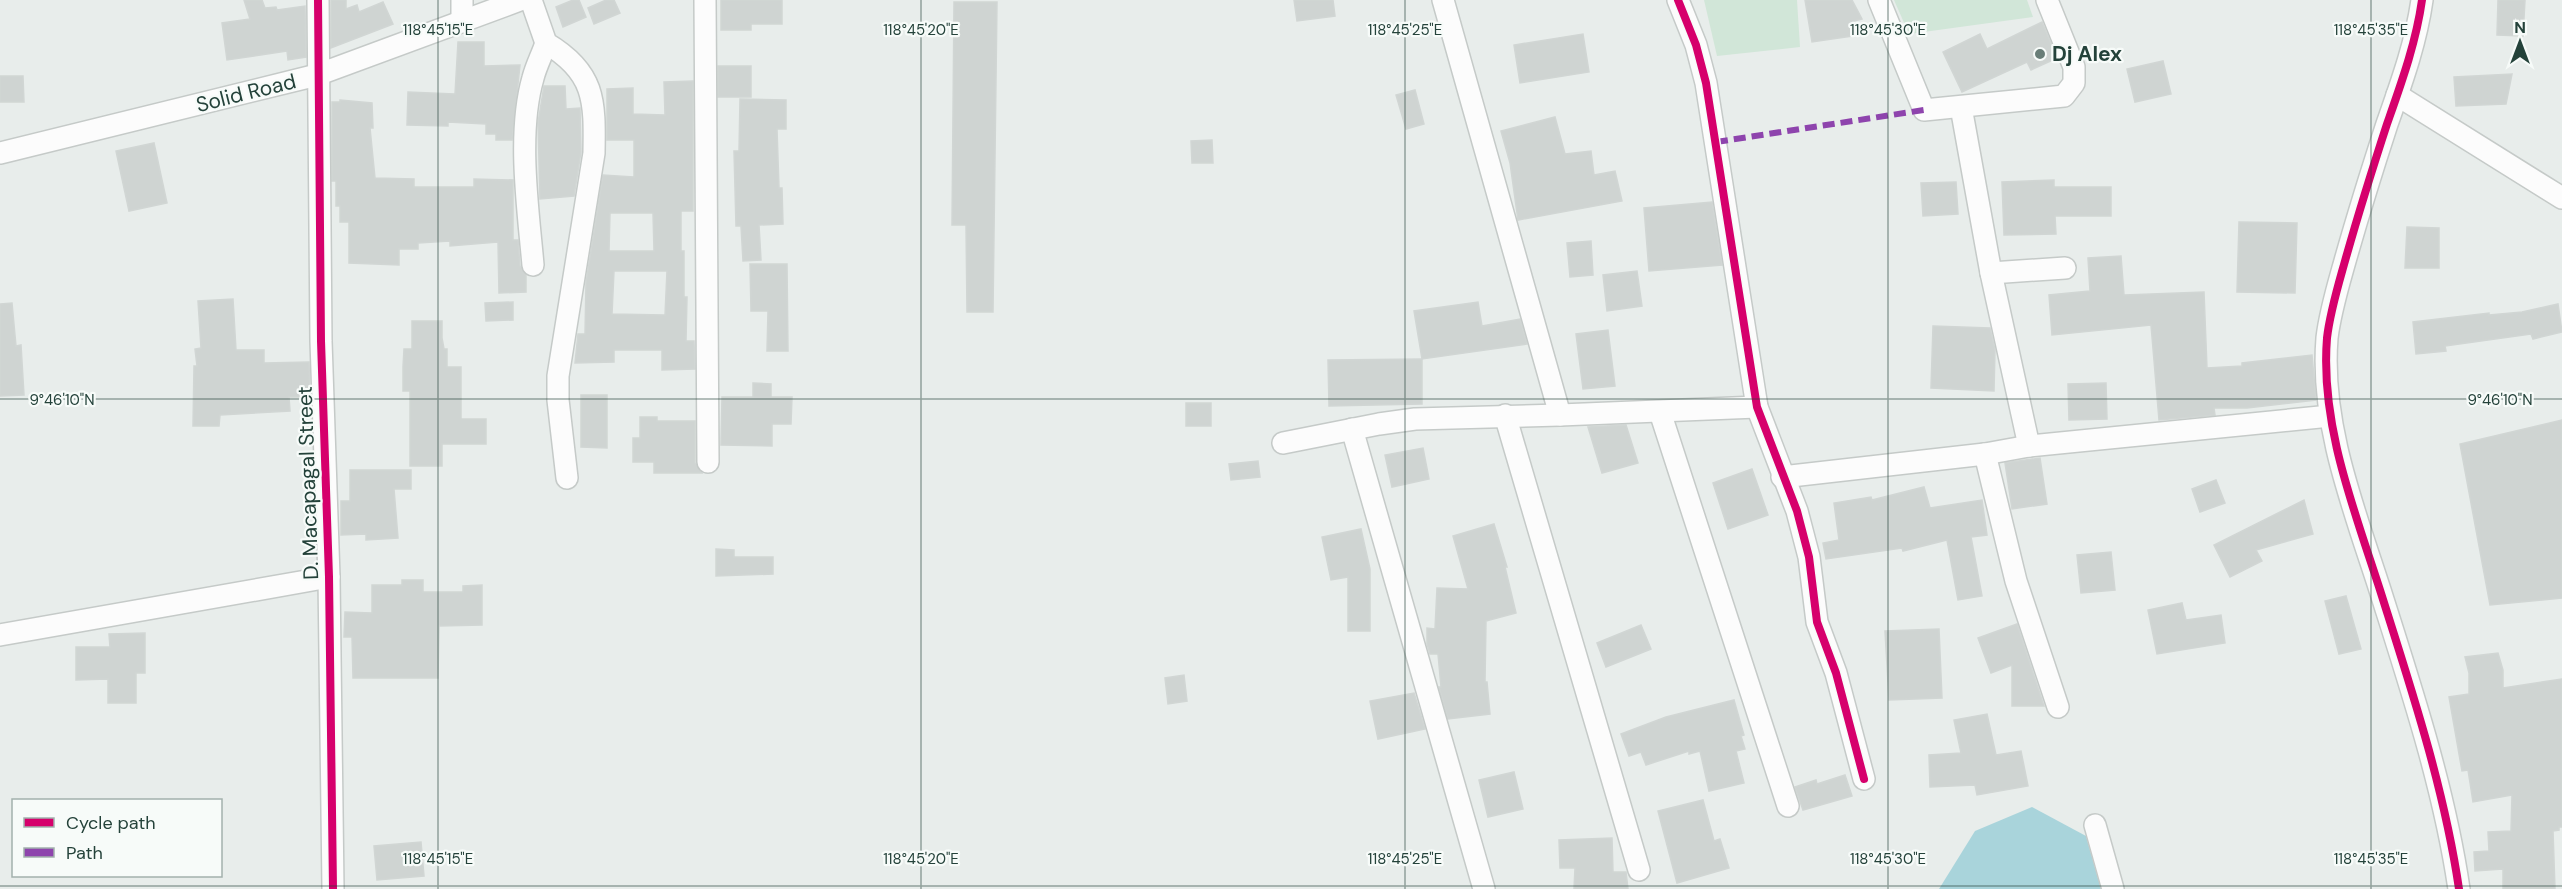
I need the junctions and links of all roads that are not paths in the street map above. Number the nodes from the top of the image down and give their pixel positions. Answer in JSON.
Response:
{"nodes":[{"id":1,"x":318,"y":0,"type":"edge"},
{"id":2,"x":462,"y":0,"type":"edge"},
{"id":3,"x":520,"y":0,"type":"edge"},
{"id":4,"x":531,"y":0,"type":"edge"},
{"id":5,"x":705,"y":0,"type":"edge"},
{"id":6,"x":1443,"y":0,"type":"edge"},
{"id":7,"x":1678,"y":0,"type":"edge"},
{"id":8,"x":1879,"y":0,"type":"edge"},
{"id":9,"x":2047,"y":0,"type":"edge"},
{"id":10,"x":2422,"y":0,"type":"edge"},
{"id":11,"x":462,"y":22,"type":"junction"},
{"id":12,"x":546,"y":43,"type":"junction"},
{"id":13,"x":317,"y":75,"type":"junction"},
{"id":14,"x":2397,"y":95,"type":"junction"},
{"id":15,"x":1961,"y":107,"type":"junction"},
{"id":16,"x":0,"y":153,"type":"edge"},
{"id":17,"x":2562,"y":198,"type":"edge"},
{"id":18,"x":533,"y":265,"type":"dead end"},
{"id":19,"x":2065,"y":268,"type":"dead end"},
{"id":20,"x":1991,"y":273,"type":"junction"},
{"id":21,"x":1757,"y":408,"type":"junction"},
{"id":22,"x":1660,"y":412,"type":"junction"},
{"id":23,"x":1560,"y":414,"type":"junction"},
{"id":24,"x":1505,"y":415,"type":"junction"},
{"id":25,"x":2330,"y":416,"type":"junction"},
{"id":26,"x":1352,"y":429,"type":"junction"},
{"id":27,"x":1283,"y":443,"type":"dead end"},
{"id":28,"x":2029,"y":446,"type":"junction"},
{"id":29,"x":1984,"y":454,"type":"junction"},
{"id":30,"x":708,"y":462,"type":"dead end"},
{"id":31,"x":1782,"y":477,"type":"junction"},
{"id":32,"x":567,"y":478,"type":"dead end"},
{"id":33,"x":329,"y":577,"type":"junction"},
{"id":34,"x":0,"y":635,"type":"edge"},
{"id":35,"x":2058,"y":707,"type":"dead end"},
{"id":36,"x":1864,"y":779,"type":"dead end"},
{"id":37,"x":1788,"y":806,"type":"dead end"},
{"id":38,"x":2095,"y":825,"type":"dead end"},
{"id":39,"x":1639,"y":870,"type":"dead end"},
{"id":40,"x":333,"y":889,"type":"edge"},
{"id":41,"x":1484,"y":889,"type":"edge"},
{"id":42,"x":2113,"y":889,"type":"edge"},
{"id":43,"x":2459,"y":889,"type":"edge"}],
"edges":[{"from":1,"to":13,"type":"street","name":"D. Macapagal Street"},
{"from":2,"to":11,"type":"street"},
{"from":3,"to":11,"type":"street","name":"Solid Road"},
{"from":4,"to":12,"type":"street"},
{"from":5,"to":30,"type":"street"},
{"from":6,"to":23,"type":"street"},
{"from":7,"to":21,"type":"street"},
{"from":8,"to":15,"type":"street"},
{"from":9,"to":15,"type":"street"},
{"from":10,"to":14,"type":"street"},
{"from":11,"to":13,"type":"street","name":"Solid Road"},
{"from":12,"to":18,"type":"street"},
{"from":12,"to":32,"type":"street"},
{"from":13,"to":16,"type":"street","name":"Solid Road"},
{"from":13,"to":33,"type":"street","name":"D. Macapagal Street"},
{"from":14,"to":17,"type":"street"},
{"from":14,"to":25,"type":"street"},
{"from":15,"to":20,"type":"street"},
{"from":19,"to":20,"type":"street"},
{"from":20,"to":28,"type":"street"},
{"from":21,"to":22,"type":"street"},
{"from":21,"to":31,"type":"street"},
{"from":22,"to":23,"type":"street"},
{"from":22,"to":37,"type":"street"},
{"from":23,"to":24,"type":"street"},
{"from":24,"to":26,"type":"street"},
{"from":24,"to":39,"type":"street"},
{"from":25,"to":28,"type":"street"},
{"from":25,"to":43,"type":"street"},
{"from":26,"to":27,"type":"street"},
{"from":26,"to":41,"type":"street"},
{"from":28,"to":29,"type":"street"},
{"from":29,"to":31,"type":"street"},
{"from":29,"to":35,"type":"street"},
{"from":31,"to":36,"type":"street"},
{"from":33,"to":34,"type":"street"},
{"from":33,"to":40,"type":"street","name":"D. Macapagal Street"},
{"from":38,"to":42,"type":"street"}]}
